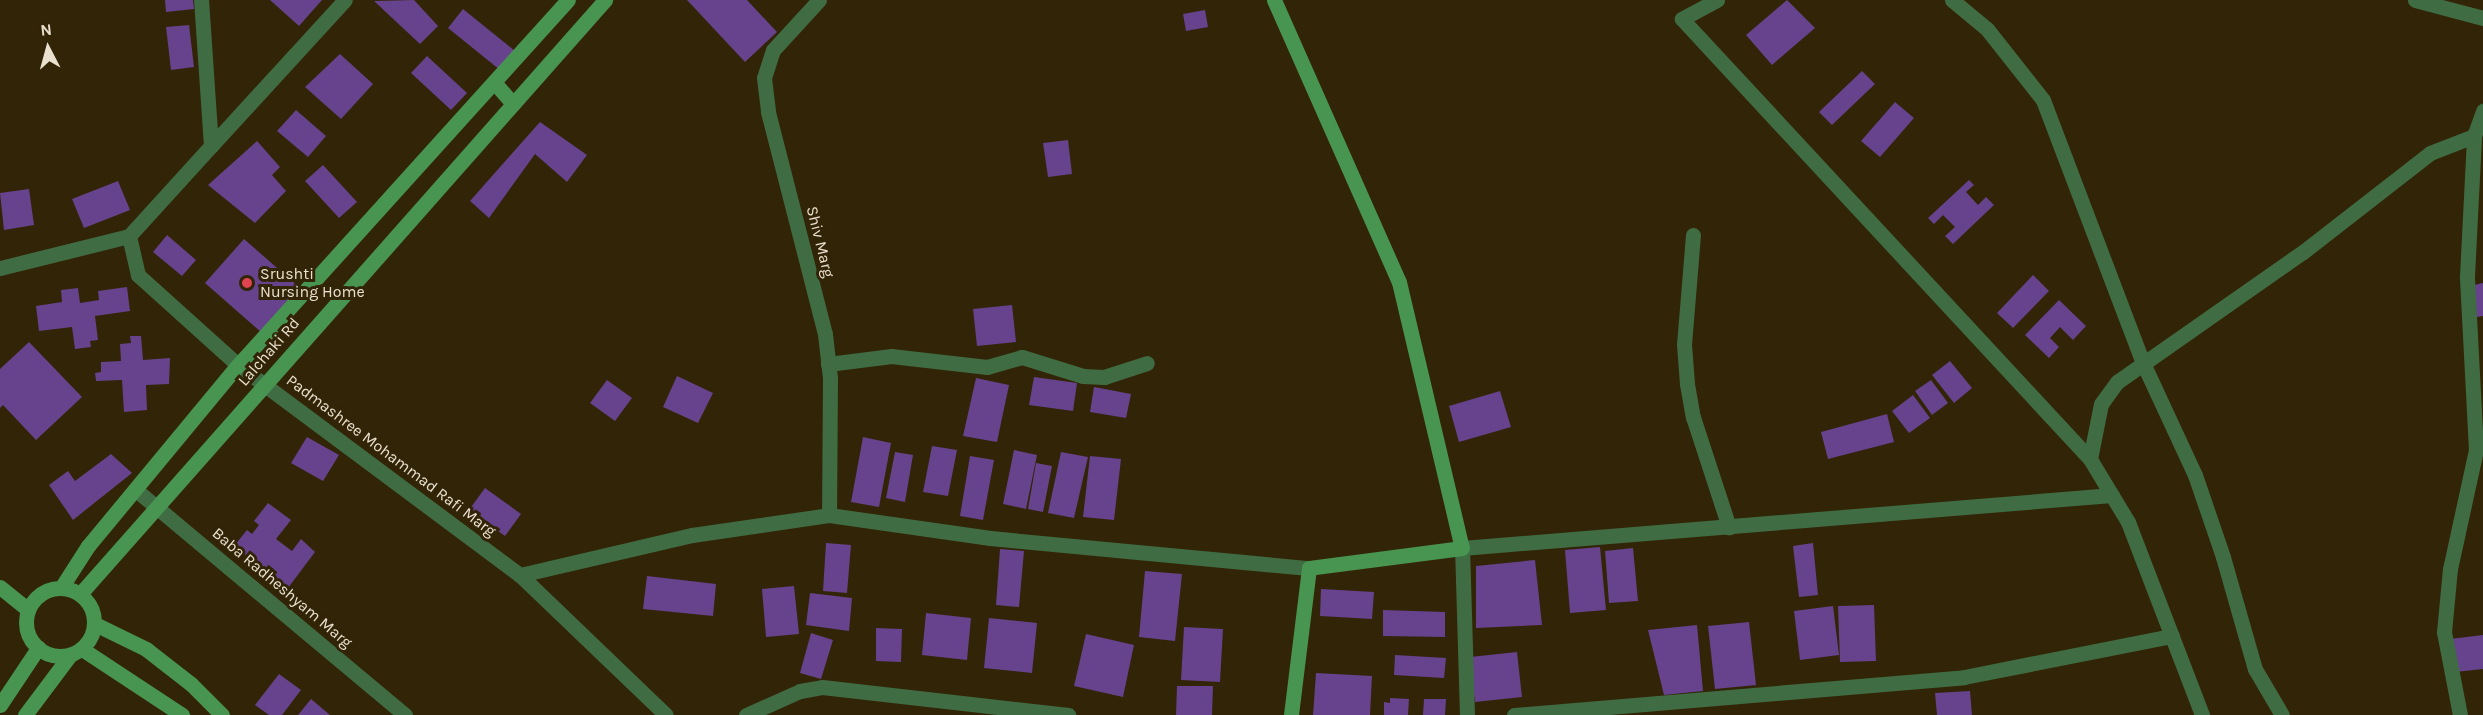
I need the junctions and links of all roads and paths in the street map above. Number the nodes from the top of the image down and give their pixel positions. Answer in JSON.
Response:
{"nodes":[{"id":1,"x":201,"y":0,"type":"edge"},
{"id":2,"x":345,"y":0,"type":"edge"},
{"id":3,"x":567,"y":0,"type":"edge"},
{"id":4,"x":605,"y":0,"type":"edge"},
{"id":5,"x":819,"y":0,"type":"edge"},
{"id":6,"x":1274,"y":0,"type":"edge"},
{"id":7,"x":1717,"y":0,"type":"edge"},
{"id":8,"x":1952,"y":0,"type":"edge"},
{"id":9,"x":2415,"y":0,"type":"edge"},
{"id":10,"x":2483,"y":18,"type":"edge"},
{"id":11,"x":494,"y":82,"type":"junction"},
{"id":12,"x":513,"y":104,"type":"junction"},
{"id":13,"x":2483,"y":111,"type":"edge"},
{"id":14,"x":2474,"y":136,"type":"junction"},
{"id":15,"x":211,"y":146,"type":"junction"},
{"id":16,"x":1693,"y":235,"type":"dead end"},
{"id":17,"x":129,"y":236,"type":"junction"},
{"id":18,"x":0,"y":268,"type":"edge"},
{"id":19,"x":1148,"y":363,"type":"dead end"},
{"id":20,"x":2143,"y":363,"type":"junction"},
{"id":21,"x":828,"y":364,"type":"junction"},
{"id":22,"x":238,"y":365,"type":"junction"},
{"id":23,"x":264,"y":384,"type":"junction"},
{"id":24,"x":2090,"y":459,"type":"junction"},
{"id":25,"x":135,"y":490,"type":"junction"},
{"id":26,"x":2112,"y":495,"type":"junction"},
{"id":27,"x":159,"y":509,"type":"junction"},
{"id":28,"x":829,"y":515,"type":"junction"},
{"id":29,"x":1729,"y":527,"type":"junction"},
{"id":30,"x":1462,"y":548,"type":"junction"},
{"id":31,"x":1309,"y":568,"type":"junction"},
{"id":32,"x":520,"y":574,"type":"junction"},
{"id":33,"x":0,"y":586,"type":"edge"},
{"id":34,"x":61,"y":588,"type":"junction"},
{"id":35,"x":80,"y":594,"type":"junction"},
{"id":36,"x":28,"y":610,"type":"junction"},
{"id":37,"x":95,"y":624,"type":"junction"},
{"id":38,"x":2172,"y":636,"type":"junction"},
{"id":39,"x":38,"y":648,"type":"junction"},
{"id":40,"x":76,"y":652,"type":"junction"},
{"id":41,"x":0,"y":705,"type":"edge"},
{"id":42,"x":25,"y":715,"type":"edge"},
{"id":43,"x":183,"y":715,"type":"edge"},
{"id":44,"x":222,"y":715,"type":"edge"},
{"id":45,"x":405,"y":715,"type":"edge"},
{"id":46,"x":666,"y":715,"type":"edge"},
{"id":47,"x":746,"y":715,"type":"edge"},
{"id":48,"x":1068,"y":715,"type":"edge"},
{"id":49,"x":1291,"y":715,"type":"edge"},
{"id":50,"x":1468,"y":715,"type":"edge"},
{"id":51,"x":1514,"y":715,"type":"edge"},
{"id":52,"x":2202,"y":715,"type":"edge"},
{"id":53,"x":2282,"y":715,"type":"edge"},
{"id":54,"x":2460,"y":715,"type":"edge"}],
"edges":[{"from":1,"to":15,"type":"street"},
{"from":2,"to":15,"type":"street"},
{"from":3,"to":11,"type":"main road","name":"Lalchaki Rd"},
{"from":4,"to":12,"type":"main road","name":"Lalchaki Rd"},
{"from":5,"to":21,"type":"street","name":"Shiv Marg"},
{"from":6,"to":30,"type":"main road"},
{"from":7,"to":24,"type":"street"},
{"from":8,"to":20,"type":"street"},
{"from":9,"to":10,"type":"street"},
{"from":11,"to":12,"type":"main road"},
{"from":11,"to":22,"type":"main road","name":"Lalchaki Rd"},
{"from":12,"to":23,"type":"main road","name":"Lalchaki Rd"},
{"from":13,"to":14,"type":"street"},
{"from":14,"to":20,"type":"street"},
{"from":14,"to":54,"type":"street"},
{"from":15,"to":17,"type":"street"},
{"from":16,"to":29,"type":"street"},
{"from":17,"to":18,"type":"street"},
{"from":17,"to":22,"type":"street","name":"Padmashree Mohammad Rafi Marg"},
{"from":19,"to":21,"type":"street"},
{"from":20,"to":24,"type":"street"},
{"from":20,"to":53,"type":"street"},
{"from":21,"to":28,"type":"street","name":"Shiv Marg"},
{"from":22,"to":23,"type":"street","name":"Padmashree Mohammad Rafi Marg"},
{"from":22,"to":25,"type":"main road","name":"Lalchaki Rd"},
{"from":23,"to":27,"type":"main road","name":"Lalchaki Rd"},
{"from":23,"to":32,"type":"street","name":"Padmashree Mohammad Rafi Marg"},
{"from":24,"to":26,"type":"street"},
{"from":25,"to":27,"type":"street","name":"Baba Radheshyam Marg"},
{"from":25,"to":34,"type":"main road","name":"Lalchaki Rd"},
{"from":26,"to":29,"type":"street"},
{"from":26,"to":38,"type":"street"},
{"from":27,"to":35,"type":"main road","name":"Lalchaki Rd"},
{"from":27,"to":45,"type":"street","name":"Baba Radheshyam Marg"},
{"from":28,"to":31,"type":"street"},
{"from":28,"to":32,"type":"street"},
{"from":29,"to":30,"type":"street"},
{"from":30,"to":31,"type":"main road"},
{"from":30,"to":50,"type":"street"},
{"from":31,"to":49,"type":"main road"},
{"from":32,"to":46,"type":"street","name":"Padmashree Mohammad Rafi Marg"},
{"from":33,"to":36,"type":"main road"},
{"from":34,"to":35,"type":"main road"},
{"from":34,"to":36,"type":"main road"},
{"from":35,"to":37,"type":"main road"},
{"from":36,"to":39,"type":"main road"},
{"from":37,"to":40,"type":"main road"},
{"from":37,"to":44,"type":"main road"},
{"from":38,"to":51,"type":"street"},
{"from":38,"to":52,"type":"street"},
{"from":39,"to":40,"type":"main road"},
{"from":39,"to":41,"type":"main road"},
{"from":40,"to":42,"type":"main road"},
{"from":40,"to":43,"type":"main road"},
{"from":47,"to":48,"type":"street"}]}
